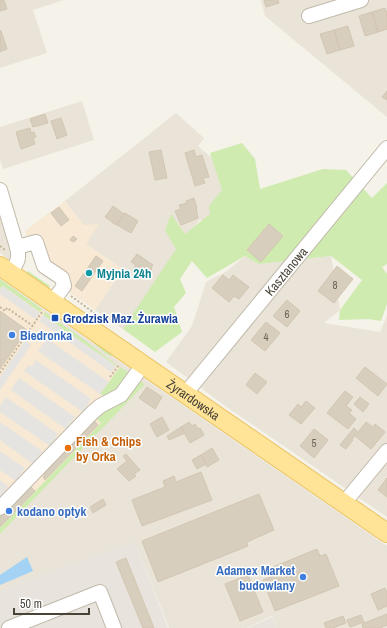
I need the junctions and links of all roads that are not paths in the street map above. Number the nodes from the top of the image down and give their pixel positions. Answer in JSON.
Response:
{"nodes":[{"id":1,"x":361,"y":0,"type":"edge"},
{"id":2,"x":309,"y":16,"type":"dead end"},
{"id":3,"x":387,"y":148,"type":"edge"},
{"id":4,"x":0,"y":190,"type":"edge"},
{"id":5,"x":18,"y":247,"type":"junction"},
{"id":6,"x":5,"y":269,"type":"edge"},
{"id":7,"x":48,"y":306,"type":"junction"},
{"id":8,"x":143,"y":365,"type":"junction"},
{"id":9,"x":185,"y":394,"type":"junction"},
{"id":10,"x":387,"y":451,"type":"edge"},
{"id":11,"x":344,"y":503,"type":"junction"},
{"id":12,"x":0,"y":508,"type":"edge"},
{"id":13,"x":387,"y":533,"type":"edge"},
{"id":14,"x":9,"y":628,"type":"edge"},
{"id":15,"x":114,"y":628,"type":"edge"}],
"edges":[{"from":1,"to":2,"type":"street"},
{"from":3,"to":9,"type":"street","name":"Kasztanowa"},
{"from":4,"to":5,"type":"street"},
{"from":5,"to":6,"type":"street"},
{"from":5,"to":7,"type":"street"},
{"from":6,"to":7,"type":"main road","name":"Żyrardowska"},
{"from":7,"to":8,"type":"main road","name":"Żyrardowska"},
{"from":8,"to":9,"type":"main road","name":"Żyrardowska"},
{"from":8,"to":12,"type":"street"},
{"from":9,"to":11,"type":"main road","name":"Żyrardowska"},
{"from":10,"to":11,"type":"street"},
{"from":11,"to":13,"type":"main road","name":"Żyrardowska"},
{"from":14,"to":15,"type":"street"}]}
